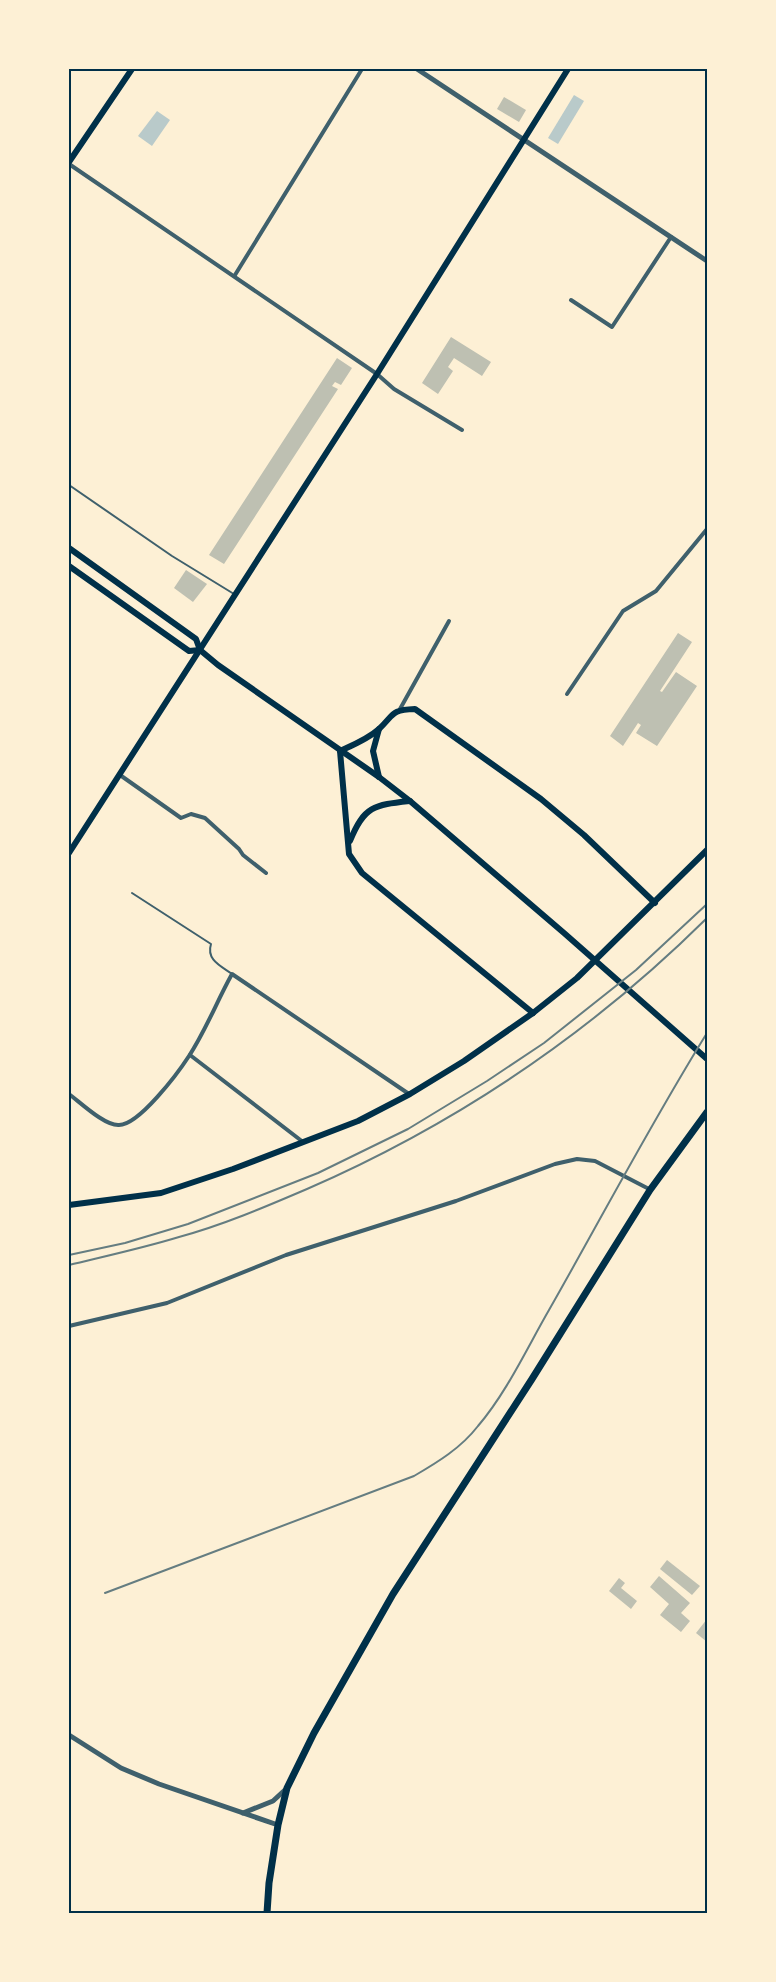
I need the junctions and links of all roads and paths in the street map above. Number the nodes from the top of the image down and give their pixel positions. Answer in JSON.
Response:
{"nodes":[{"id":1,"x":132,"y":69,"type":"edge"},
{"id":2,"x":362,"y":69,"type":"edge"},
{"id":3,"x":417,"y":69,"type":"edge"},
{"id":4,"x":568,"y":69,"type":"edge"},
{"id":5,"x":523,"y":140,"type":"junction"},
{"id":6,"x":69,"y":163,"type":"edge"},
{"id":7,"x":671,"y":237,"type":"junction"},
{"id":8,"x":707,"y":261,"type":"edge"},
{"id":9,"x":235,"y":276,"type":"junction"},
{"id":10,"x":571,"y":300,"type":"dead end"},
{"id":11,"x":377,"y":374,"type":"junction"},
{"id":12,"x":462,"y":430,"type":"dead end"},
{"id":13,"x":69,"y":484,"type":"edge"},
{"id":14,"x":707,"y":529,"type":"edge"},
{"id":15,"x":69,"y":548,"type":"edge"},
{"id":16,"x":69,"y":566,"type":"edge"},
{"id":17,"x":234,"y":595,"type":"junction"},
{"id":18,"x":449,"y":621,"type":"dead end"},
{"id":19,"x":200,"y":650,"type":"junction"},
{"id":20,"x":567,"y":694,"type":"dead end"},
{"id":21,"x":400,"y":710,"type":"junction"},
{"id":22,"x":379,"y":728,"type":"junction"},
{"id":23,"x":340,"y":750,"type":"junction"},
{"id":24,"x":120,"y":775,"type":"junction"},
{"id":25,"x":379,"y":777,"type":"junction"},
{"id":26,"x":410,"y":801,"type":"junction"},
{"id":27,"x":349,"y":845,"type":"junction"},
{"id":28,"x":707,"y":850,"type":"edge"},
{"id":29,"x":69,"y":853,"type":"edge"},
{"id":30,"x":266,"y":873,"type":"dead end"},
{"id":31,"x":132,"y":893,"type":"dead end"},
{"id":32,"x":655,"y":903,"type":"junction"},
{"id":33,"x":232,"y":974,"type":"junction"},
{"id":34,"x":533,"y":1013,"type":"junction"},
{"id":35,"x":190,"y":1055,"type":"junction"},
{"id":36,"x":707,"y":1059,"type":"edge"},
{"id":37,"x":69,"y":1094,"type":"edge"},
{"id":38,"x":410,"y":1094,"type":"junction"},
{"id":39,"x":707,"y":1112,"type":"edge"},
{"id":40,"x":303,"y":1143,"type":"junction"},
{"id":41,"x":650,"y":1190,"type":"junction"},
{"id":42,"x":69,"y":1205,"type":"edge"},
{"id":43,"x":69,"y":1326,"type":"edge"},
{"id":44,"x":69,"y":1735,"type":"edge"},
{"id":45,"x":287,"y":1788,"type":"junction"},
{"id":46,"x":243,"y":1813,"type":"junction"},
{"id":47,"x":278,"y":1825,"type":"junction"},
{"id":48,"x":267,"y":1913,"type":"edge"}],
"edges":[{"from":1,"to":6,"type":"main road"},
{"from":2,"to":9,"type":"street"},
{"from":3,"to":5,"type":"street"},
{"from":4,"to":5,"type":"main road"},
{"from":5,"to":7,"type":"street"},
{"from":5,"to":11,"type":"main road"},
{"from":6,"to":9,"type":"street"},
{"from":7,"to":8,"type":"street"},
{"from":7,"to":10,"type":"street"},
{"from":9,"to":11,"type":"street"},
{"from":11,"to":12,"type":"street"},
{"from":11,"to":17,"type":"main road"},
{"from":13,"to":17,"type":"lane"},
{"from":14,"to":20,"type":"street"},
{"from":15,"to":19,"type":"main road"},
{"from":16,"to":19,"type":"main road"},
{"from":17,"to":19,"type":"main road"},
{"from":18,"to":21,"type":"street"},
{"from":19,"to":23,"type":"main road"},
{"from":19,"to":24,"type":"main road"},
{"from":21,"to":22,"type":"main road"},
{"from":21,"to":32,"type":"main road"},
{"from":22,"to":23,"type":"main road"},
{"from":22,"to":25,"type":"main road"},
{"from":23,"to":25,"type":"main road"},
{"from":23,"to":27,"type":"main road"},
{"from":24,"to":29,"type":"main road"},
{"from":24,"to":30,"type":"street"},
{"from":25,"to":26,"type":"main road"},
{"from":26,"to":27,"type":"main road"},
{"from":26,"to":36,"type":"main road"},
{"from":27,"to":34,"type":"main road"},
{"from":28,"to":32,"type":"main road"},
{"from":31,"to":33,"type":"lane"},
{"from":32,"to":34,"type":"main road"},
{"from":33,"to":35,"type":"street"},
{"from":33,"to":38,"type":"street"},
{"from":34,"to":38,"type":"main road"},
{"from":35,"to":37,"type":"street"},
{"from":35,"to":40,"type":"street"},
{"from":38,"to":40,"type":"main road"},
{"from":39,"to":41,"type":"main road"},
{"from":40,"to":42,"type":"main road"},
{"from":41,"to":43,"type":"street"},
{"from":41,"to":45,"type":"main road"},
{"from":44,"to":46,"type":"street"},
{"from":45,"to":46,"type":"street"},
{"from":45,"to":47,"type":"main road"},
{"from":46,"to":47,"type":"street"},
{"from":47,"to":48,"type":"main road"}]}
